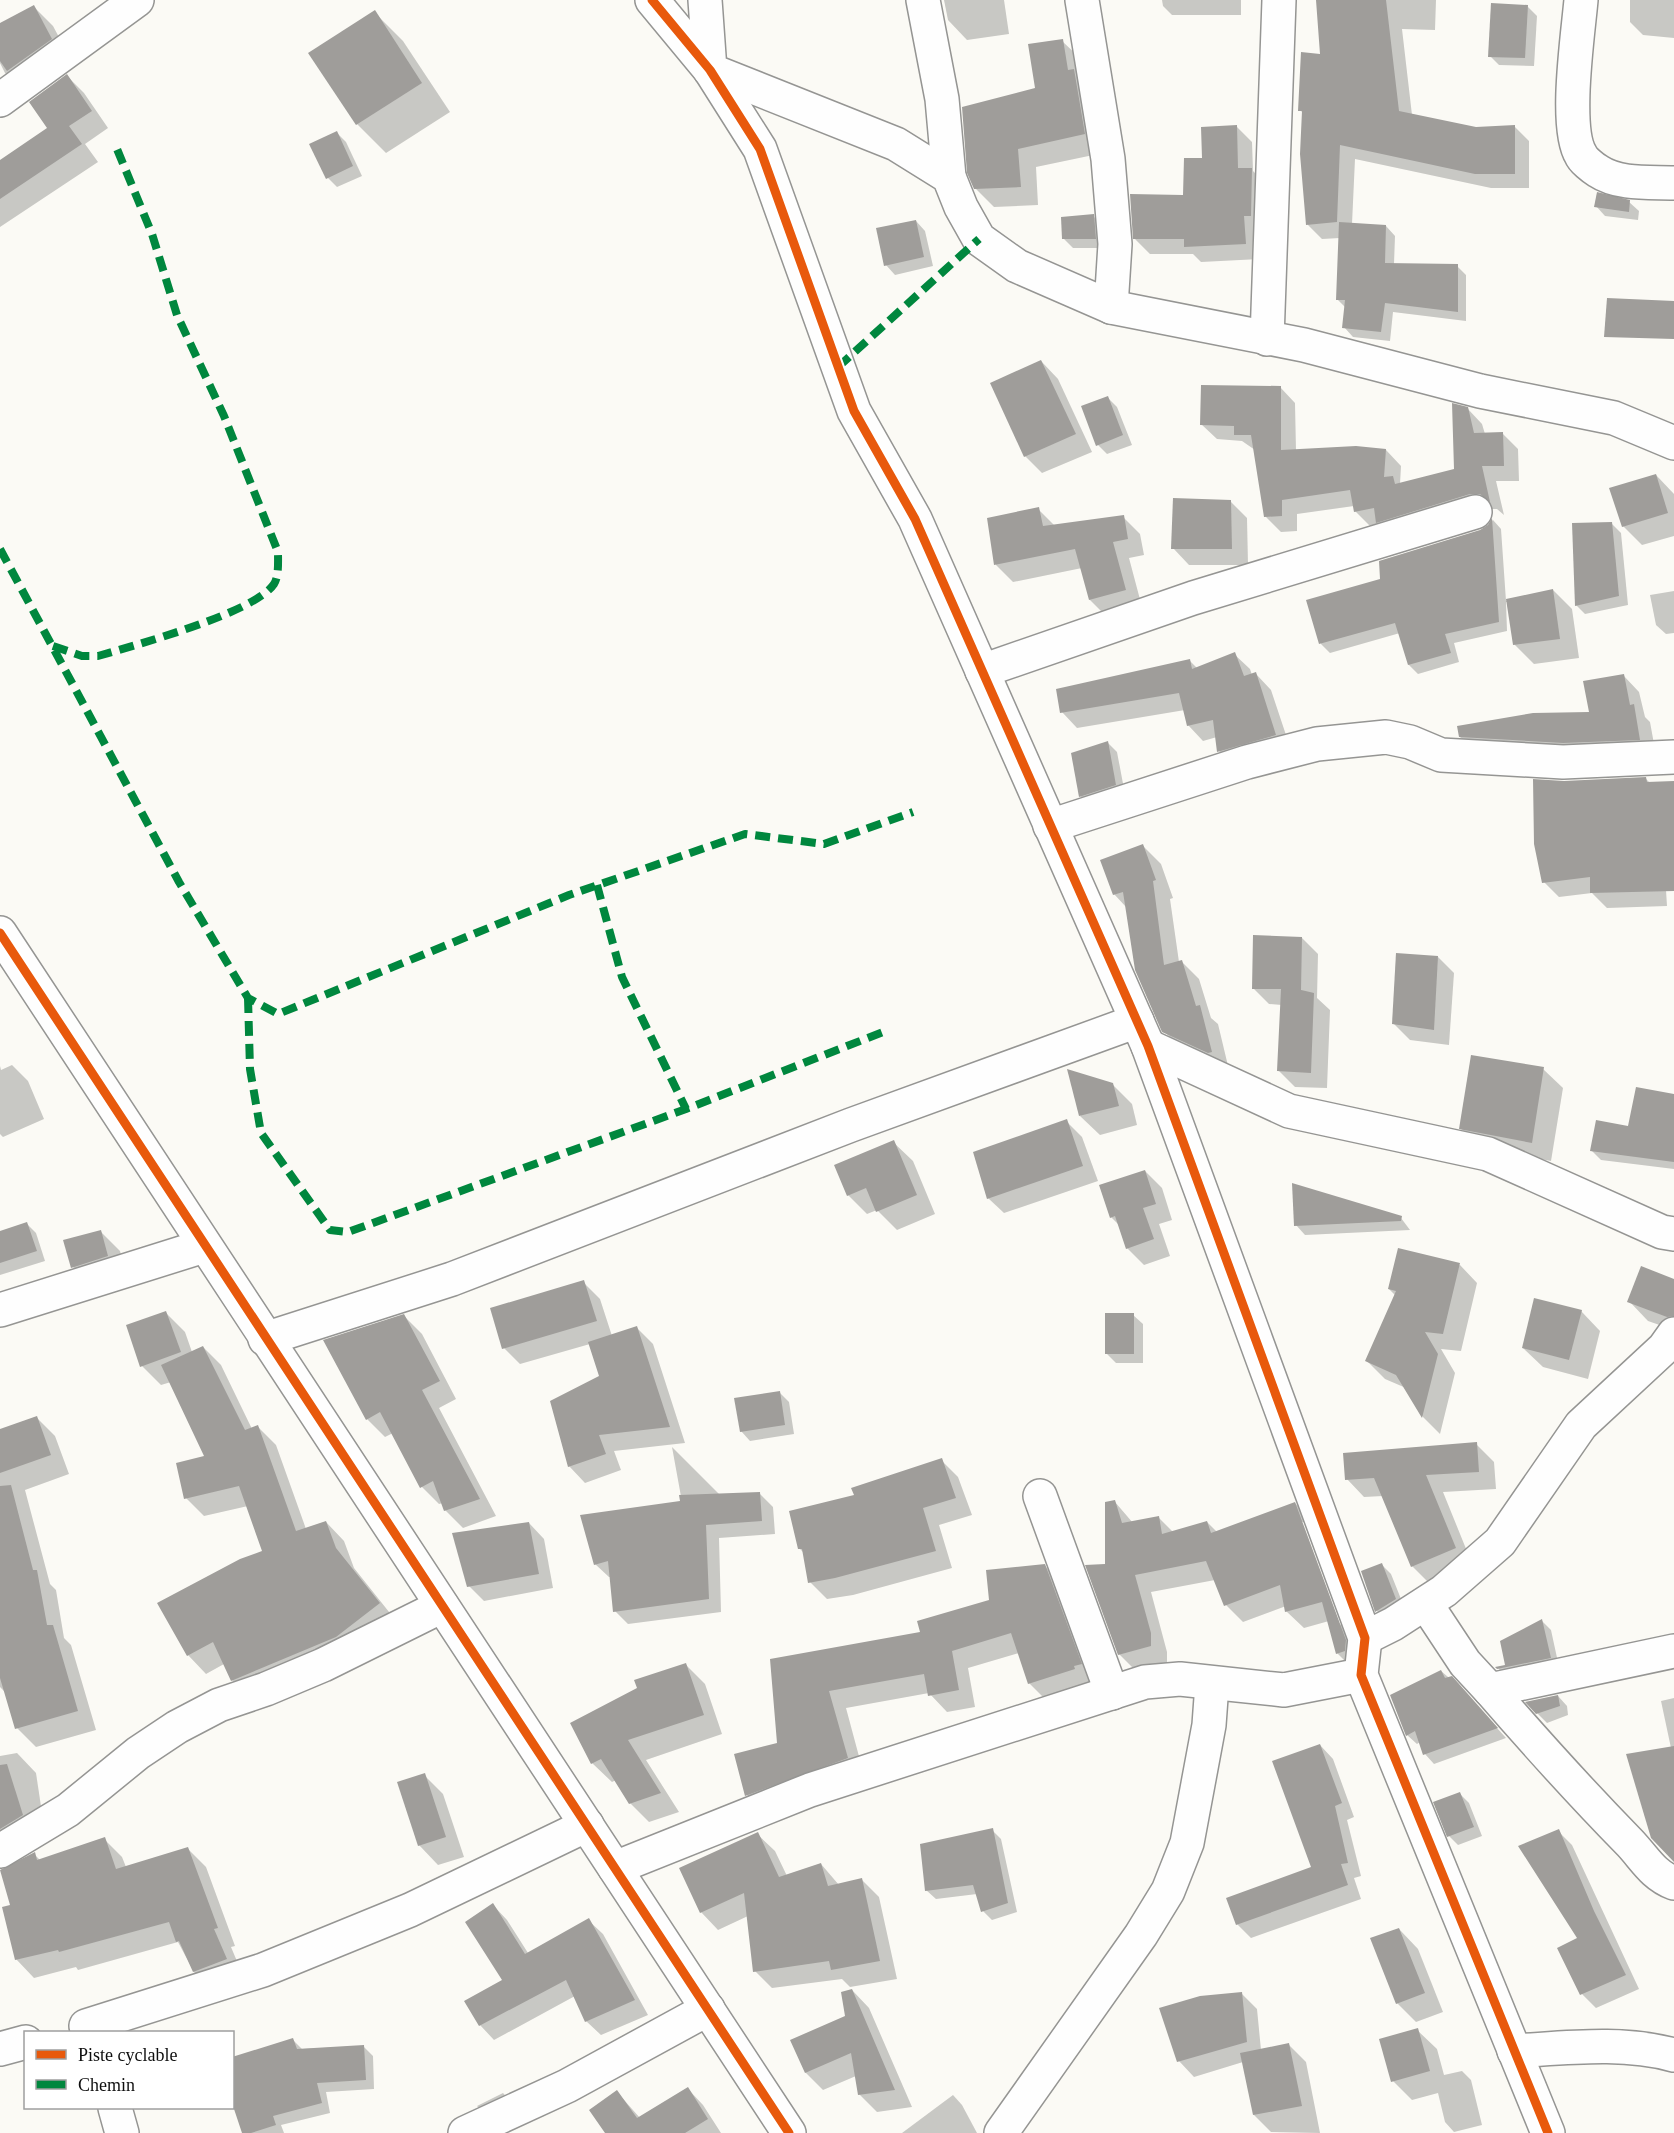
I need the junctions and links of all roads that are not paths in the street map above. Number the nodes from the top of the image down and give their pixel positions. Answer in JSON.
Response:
{"nodes":[{"id":1,"x":137,"y":0,"type":"edge"},
{"id":2,"x":652,"y":0,"type":"edge"},
{"id":3,"x":705,"y":0,"type":"edge"},
{"id":4,"x":923,"y":0,"type":"edge"},
{"id":5,"x":1082,"y":0,"type":"edge"},
{"id":6,"x":1279,"y":0,"type":"edge"},
{"id":7,"x":1581,"y":0,"type":"edge"},
{"id":8,"x":710,"y":70,"type":"junction"},
{"id":9,"x":0,"y":100,"type":"edge"},
{"id":10,"x":949,"y":177,"type":"junction"},
{"id":11,"x":1674,"y":183,"type":"edge"},
{"id":12,"x":1111,"y":307,"type":"junction"},
{"id":13,"x":1267,"y":339,"type":"junction"},
{"id":14,"x":1674,"y":443,"type":"edge"},
{"id":15,"x":1475,"y":512,"type":"dead end"},
{"id":16,"x":982,"y":671,"type":"junction"},
{"id":17,"x":1674,"y":757,"type":"edge"},
{"id":18,"x":1050,"y":826,"type":"junction"},
{"id":19,"x":0,"y":933,"type":"edge"},
{"id":20,"x":1142,"y":1034,"type":"junction"},
{"id":21,"x":1674,"y":1234,"type":"edge"},
{"id":22,"x":204,"y":1246,"type":"junction"},
{"id":23,"x":0,"y":1310,"type":"edge"},
{"id":24,"x":1674,"y":1334,"type":"edge"},
{"id":25,"x":265,"y":1339,"type":"junction"},
{"id":26,"x":1040,"y":1496,"type":"dead end"},
{"id":27,"x":1426,"y":1604,"type":"junction"},
{"id":28,"x":442,"y":1606,"type":"junction"},
{"id":29,"x":1365,"y":1638,"type":"junction"},
{"id":30,"x":1674,"y":1651,"type":"edge"},
{"id":31,"x":1361,"y":1676,"type":"junction"},
{"id":32,"x":1212,"y":1684,"type":"junction"},
{"id":33,"x":1490,"y":1690,"type":"junction"},
{"id":34,"x":1112,"y":1693,"type":"junction"},
{"id":35,"x":588,"y":1825,"type":"junction"},
{"id":36,"x":0,"y":1851,"type":"edge"},
{"id":37,"x":615,"y":1868,"type":"junction"},
{"id":38,"x":1674,"y":1883,"type":"edge"},
{"id":39,"x":708,"y":2009,"type":"junction"},
{"id":40,"x":78,"y":2030,"type":"edge"},
{"id":41,"x":24,"y":2043,"type":"edge"},
{"id":42,"x":0,"y":2049,"type":"edge"},
{"id":43,"x":1514,"y":2050,"type":"junction"},
{"id":44,"x":1674,"y":2055,"type":"edge"},
{"id":45,"x":115,"y":2109,"type":"edge"},
{"id":46,"x":122,"y":2133,"type":"edge"},
{"id":47,"x":465,"y":2133,"type":"edge"},
{"id":48,"x":789,"y":2133,"type":"edge"},
{"id":49,"x":1002,"y":2133,"type":"edge"},
{"id":50,"x":1548,"y":2133,"type":"edge"}],
"edges":[{"from":1,"to":9,"type":"street"},
{"from":2,"to":8,"type":"street"},
{"from":3,"to":8,"type":"street"},
{"from":4,"to":10,"type":"street"},
{"from":5,"to":12,"type":"street"},
{"from":6,"to":13,"type":"street"},
{"from":7,"to":11,"type":"street"},
{"from":8,"to":10,"type":"street"},
{"from":8,"to":16,"type":"street"},
{"from":10,"to":12,"type":"street"},
{"from":12,"to":13,"type":"street"},
{"from":13,"to":14,"type":"street"},
{"from":15,"to":16,"type":"street"},
{"from":16,"to":18,"type":"street"},
{"from":17,"to":18,"type":"street"},
{"from":18,"to":20,"type":"street"},
{"from":19,"to":22,"type":"street"},
{"from":20,"to":21,"type":"street"},
{"from":20,"to":25,"type":"street"},
{"from":20,"to":29,"type":"street"},
{"from":22,"to":23,"type":"street"},
{"from":22,"to":25,"type":"street"},
{"from":24,"to":27,"type":"street"},
{"from":25,"to":28,"type":"street"},
{"from":26,"to":34,"type":"street"},
{"from":27,"to":29,"type":"street"},
{"from":27,"to":33,"type":"street"},
{"from":28,"to":35,"type":"street"},
{"from":28,"to":36,"type":"street"},
{"from":29,"to":31,"type":"street"},
{"from":30,"to":33,"type":"street"},
{"from":31,"to":32,"type":"street"},
{"from":31,"to":43,"type":"street"},
{"from":32,"to":34,"type":"street"},
{"from":32,"to":49,"type":"street"},
{"from":33,"to":38,"type":"street"},
{"from":34,"to":37,"type":"street"},
{"from":35,"to":37,"type":"street"},
{"from":35,"to":40,"type":"street"},
{"from":37,"to":39,"type":"street"},
{"from":39,"to":47,"type":"street"},
{"from":39,"to":48,"type":"street"},
{"from":41,"to":42,"type":"street"},
{"from":43,"to":44,"type":"street"},
{"from":43,"to":50,"type":"street"},
{"from":45,"to":46,"type":"street"}]}
